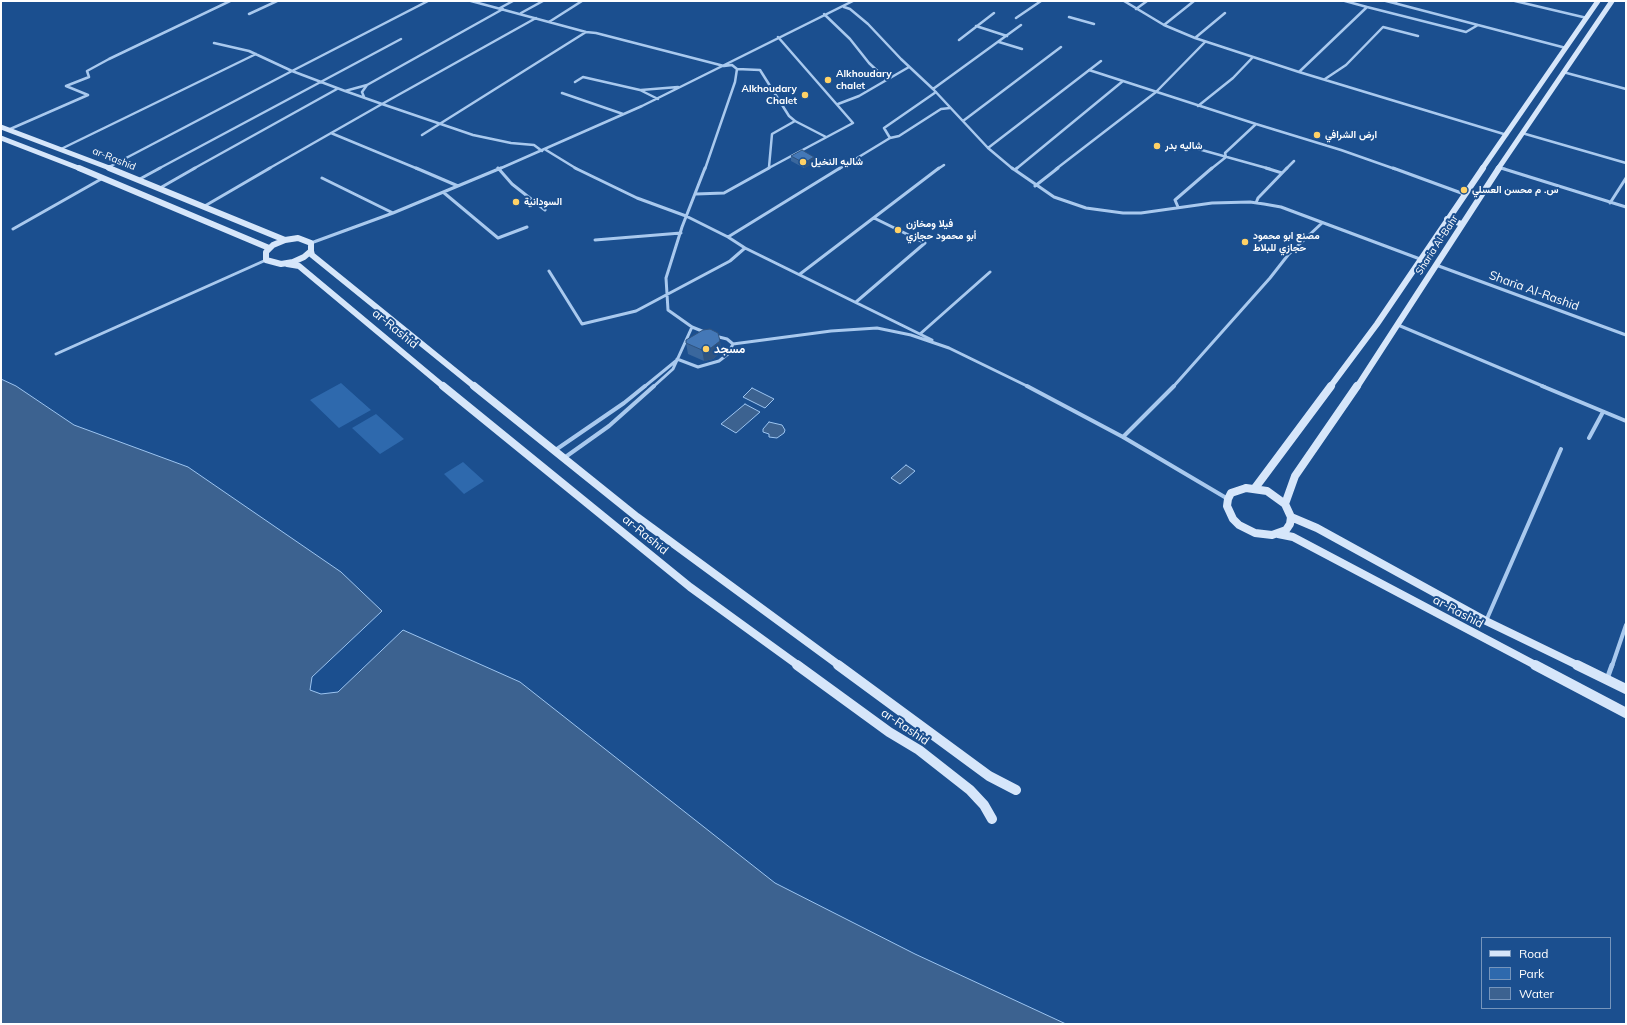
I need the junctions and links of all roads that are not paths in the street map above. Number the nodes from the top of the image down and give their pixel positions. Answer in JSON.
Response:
{"nodes":[{"id":1,"x":230,"y":1,"type":"edge"},
{"id":2,"x":277,"y":1,"type":"edge"},
{"id":3,"x":428,"y":1,"type":"edge"},
{"id":4,"x":472,"y":1,"type":"edge"},
{"id":5,"x":513,"y":1,"type":"edge"},
{"id":6,"x":542,"y":1,"type":"edge"},
{"id":7,"x":582,"y":1,"type":"edge"},
{"id":8,"x":853,"y":1,"type":"edge"},
{"id":9,"x":1041,"y":1,"type":"edge"},
{"id":10,"x":1124,"y":1,"type":"edge"},
{"id":11,"x":1147,"y":1,"type":"edge"},
{"id":12,"x":1194,"y":1,"type":"edge"},
{"id":13,"x":1345,"y":1,"type":"edge"},
{"id":14,"x":1386,"y":1,"type":"edge"},
{"id":15,"x":1515,"y":1,"type":"edge"},
{"id":16,"x":1598,"y":1,"type":"edge"},
{"id":17,"x":1612,"y":1,"type":"edge"},
{"id":18,"x":1395,"y":2,"type":"edge"},
{"id":19,"x":844,"y":7,"type":"junction"},
{"id":20,"x":1367,"y":7,"type":"junction"},
{"id":21,"x":500,"y":8,"type":"junction"},
{"id":22,"x":504,"y":9,"type":"junction"},
{"id":23,"x":1136,"y":9,"type":"junction"},
{"id":24,"x":521,"y":13,"type":"junction"},
{"id":25,"x":994,"y":13,"type":"dead end"},
{"id":26,"x":1225,"y":13,"type":"dead end"},
{"id":27,"x":249,"y":14,"type":"dead end"},
{"id":28,"x":824,"y":14,"type":"junction"},
{"id":29,"x":1070,"y":16,"type":"dead end"},
{"id":30,"x":537,"y":18,"type":"junction"},
{"id":31,"x":1016,"y":18,"type":"dead end"},
{"id":32,"x":1587,"y":18,"type":"junction"},
{"id":33,"x":549,"y":22,"type":"junction"},
{"id":34,"x":1094,"y":24,"type":"dead end"},
{"id":35,"x":1021,"y":25,"type":"dead end"},
{"id":36,"x":1164,"y":25,"type":"junction"},
{"id":37,"x":1478,"y":25,"type":"junction"},
{"id":38,"x":976,"y":26,"type":"junction"},
{"id":39,"x":586,"y":32,"type":"junction"},
{"id":40,"x":1007,"y":36,"type":"junction"},
{"id":41,"x":1418,"y":36,"type":"dead end"},
{"id":42,"x":778,"y":37,"type":"junction"},
{"id":43,"x":1195,"y":38,"type":"junction"},
{"id":44,"x":401,"y":39,"type":"dead end"},
{"id":45,"x":959,"y":40,"type":"dead end"},
{"id":46,"x":999,"y":42,"type":"junction"},
{"id":47,"x":1205,"y":42,"type":"junction"},
{"id":48,"x":214,"y":43,"type":"dead end"},
{"id":49,"x":1061,"y":47,"type":"dead end"},
{"id":50,"x":1566,"y":48,"type":"junction"},
{"id":51,"x":1022,"y":49,"type":"dead end"},
{"id":52,"x":256,"y":54,"type":"junction"},
{"id":53,"x":1253,"y":57,"type":"junction"},
{"id":54,"x":1101,"y":61,"type":"dead end"},
{"id":55,"x":724,"y":66,"type":"junction"},
{"id":56,"x":909,"y":67,"type":"junction"},
{"id":57,"x":736,"y":69,"type":"junction"},
{"id":58,"x":292,"y":70,"type":"junction"},
{"id":59,"x":1089,"y":70,"type":"junction"},
{"id":60,"x":1299,"y":72,"type":"junction"},
{"id":61,"x":1563,"y":72,"type":"junction"},
{"id":62,"x":1325,"y":79,"type":"junction"},
{"id":63,"x":887,"y":80,"type":"junction"},
{"id":64,"x":1123,"y":81,"type":"junction"},
{"id":65,"x":321,"y":82,"type":"junction"},
{"id":66,"x":575,"y":82,"type":"dead end"},
{"id":67,"x":367,"y":85,"type":"junction"},
{"id":68,"x":681,"y":87,"type":"junction"},
{"id":69,"x":337,"y":89,"type":"junction"},
{"id":70,"x":933,"y":89,"type":"junction"},
{"id":71,"x":1626,"y":89,"type":"edge"},
{"id":72,"x":640,"y":90,"type":"junction"},
{"id":73,"x":345,"y":91,"type":"junction"},
{"id":74,"x":936,"y":92,"type":"junction"},
{"id":75,"x":1156,"y":92,"type":"junction"},
{"id":76,"x":562,"y":93,"type":"dead end"},
{"id":77,"x":364,"y":97,"type":"junction"},
{"id":78,"x":658,"y":99,"type":"junction"},
{"id":79,"x":382,"y":104,"type":"junction"},
{"id":80,"x":838,"y":104,"type":"junction"},
{"id":81,"x":1198,"y":106,"type":"junction"},
{"id":82,"x":950,"y":108,"type":"junction"},
{"id":83,"x":624,"y":114,"type":"junction"},
{"id":84,"x":795,"y":121,"type":"junction"},
{"id":85,"x":963,"y":121,"type":"junction"},
{"id":86,"x":441,"y":123,"type":"junction"},
{"id":87,"x":1256,"y":124,"type":"junction"},
{"id":88,"x":1,"y":127,"type":"edge"},
{"id":89,"x":8,"y":130,"type":"junction"},
{"id":90,"x":330,"y":133,"type":"junction"},
{"id":91,"x":1522,"y":133,"type":"junction"},
{"id":92,"x":422,"y":135,"type":"dead end"},
{"id":93,"x":1507,"y":135,"type":"junction"},
{"id":94,"x":826,"y":137,"type":"junction"},
{"id":95,"x":1,"y":138,"type":"edge"},
{"id":96,"x":890,"y":138,"type":"junction"},
{"id":97,"x":1191,"y":147,"type":"dead end"},
{"id":98,"x":988,"y":148,"type":"junction"},
{"id":99,"x":61,"y":149,"type":"junction"},
{"id":100,"x":546,"y":150,"type":"junction"},
{"id":101,"x":542,"y":151,"type":"junction"},
{"id":102,"x":1226,"y":157,"type":"junction"},
{"id":103,"x":1294,"y":161,"type":"dead end"},
{"id":104,"x":1626,"y":163,"type":"edge"},
{"id":105,"x":944,"y":165,"type":"dead end"},
{"id":106,"x":769,"y":167,"type":"junction"},
{"id":107,"x":107,"y":168,"type":"junction"},
{"id":108,"x":498,"y":168,"type":"junction"},
{"id":109,"x":1500,"y":168,"type":"junction"},
{"id":110,"x":1015,"y":170,"type":"junction"},
{"id":111,"x":1282,"y":173,"type":"junction"},
{"id":112,"x":103,"y":178,"type":"junction"},
{"id":113,"x":322,"y":178,"type":"dead end"},
{"id":114,"x":1626,"y":178,"type":"edge"},
{"id":115,"x":138,"y":180,"type":"junction"},
{"id":116,"x":458,"y":186,"type":"junction"},
{"id":117,"x":1035,"y":186,"type":"junction"},
{"id":118,"x":160,"y":188,"type":"junction"},
{"id":119,"x":443,"y":192,"type":"junction"},
{"id":120,"x":696,"y":194,"type":"junction"},
{"id":121,"x":1464,"y":194,"type":"junction"},
{"id":122,"x":1256,"y":203,"type":"junction"},
{"id":123,"x":1610,"y":203,"type":"junction"},
{"id":124,"x":203,"y":207,"type":"junction"},
{"id":125,"x":1178,"y":207,"type":"junction"},
{"id":126,"x":1626,"y":207,"type":"edge"},
{"id":127,"x":545,"y":210,"type":"dead end"},
{"id":128,"x":393,"y":213,"type":"junction"},
{"id":129,"x":686,"y":216,"type":"junction"},
{"id":130,"x":874,"y":218,"type":"junction"},
{"id":131,"x":1447,"y":219,"type":"junction"},
{"id":132,"x":1322,"y":223,"type":"junction"},
{"id":133,"x":1462,"y":224,"type":"junction"},
{"id":134,"x":527,"y":227,"type":"dead end"},
{"id":135,"x":13,"y":229,"type":"dead end"},
{"id":136,"x":681,"y":234,"type":"junction"},
{"id":137,"x":728,"y":237,"type":"junction"},
{"id":138,"x":285,"y":240,"type":"junction"},
{"id":139,"x":595,"y":240,"type":"dead end"},
{"id":140,"x":311,"y":247,"type":"junction"},
{"id":141,"x":268,"y":248,"type":"junction"},
{"id":142,"x":745,"y":248,"type":"junction"},
{"id":143,"x":266,"y":260,"type":"junction"},
{"id":144,"x":1420,"y":260,"type":"junction"},
{"id":145,"x":287,"y":264,"type":"junction"},
{"id":146,"x":1436,"y":265,"type":"junction"},
{"id":147,"x":549,"y":271,"type":"dead end"},
{"id":148,"x":990,"y":272,"type":"dead end"},
{"id":149,"x":800,"y":274,"type":"junction"},
{"id":150,"x":667,"y":296,"type":"junction"},
{"id":151,"x":856,"y":302,"type":"junction"},
{"id":152,"x":1398,"y":325,"type":"junction"},
{"id":153,"x":692,"y":327,"type":"junction"},
{"id":154,"x":1626,"y":330,"type":"edge"},
{"id":155,"x":920,"y":334,"type":"junction"},
{"id":156,"x":1625,"y":335,"type":"edge"},
{"id":157,"x":732,"y":344,"type":"junction"},
{"id":158,"x":949,"y":348,"type":"junction"},
{"id":159,"x":56,"y":354,"type":"dead end"},
{"id":160,"x":677,"y":359,"type":"junction"},
{"id":161,"x":1603,"y":412,"type":"junction"},
{"id":162,"x":1626,"y":421,"type":"edge"},
{"id":163,"x":1122,"y":437,"type":"junction"},
{"id":164,"x":1589,"y":438,"type":"dead end"},
{"id":165,"x":1561,"y":449,"type":"dead end"},
{"id":166,"x":553,"y":451,"type":"junction"},
{"id":167,"x":563,"y":459,"type":"junction"},
{"id":168,"x":1255,"y":488,"type":"junction"},
{"id":169,"x":1228,"y":499,"type":"junction"},
{"id":170,"x":1285,"y":504,"type":"junction"},
{"id":171,"x":1291,"y":517,"type":"junction"},
{"id":172,"x":1278,"y":534,"type":"junction"},
{"id":173,"x":1486,"y":620,"type":"junction"},
{"id":174,"x":1626,"y":625,"type":"edge"},
{"id":175,"x":1607,"y":679,"type":"junction"},
{"id":176,"x":1626,"y":689,"type":"edge"},
{"id":177,"x":1626,"y":714,"type":"edge"},
{"id":178,"x":1016,"y":790,"type":"dead end"},
{"id":179,"x":992,"y":819,"type":"dead end"}],
"edges":[{"from":1,"to":89,"type":"street"},
{"from":2,"to":27,"type":"street"},
{"from":3,"to":58,"type":"street"},
{"from":4,"to":21,"type":"street"},
{"from":5,"to":21,"type":"street"},
{"from":6,"to":24,"type":"street"},
{"from":7,"to":33,"type":"street"},
{"from":8,"to":19,"type":"street"},
{"from":9,"to":31,"type":"street"},
{"from":10,"to":23,"type":"street"},
{"from":11,"to":23,"type":"street"},
{"from":12,"to":36,"type":"street"},
{"from":13,"to":20,"type":"street"},
{"from":14,"to":18,"type":"street"},
{"from":15,"to":32,"type":"street"},
{"from":16,"to":32,"type":"main road","name":"Sharia Al-Bahr"},
{"from":17,"to":61,"type":"main road","name":"Sharia Al-Bahr"},
{"from":18,"to":37,"type":"street"},
{"from":19,"to":28,"type":"street"},
{"from":19,"to":56,"type":"street"},
{"from":20,"to":37,"type":"street"},
{"from":20,"to":60,"type":"street"},
{"from":21,"to":22,"type":"street"},
{"from":22,"to":24,"type":"street"},
{"from":22,"to":67,"type":"street"},
{"from":23,"to":36,"type":"street"},
{"from":24,"to":30,"type":"street"},
{"from":25,"to":38,"type":"street"},
{"from":26,"to":43,"type":"street"},
{"from":28,"to":42,"type":"street"},
{"from":28,"to":63,"type":"street"},
{"from":29,"to":34,"type":"street"},
{"from":30,"to":33,"type":"street"},
{"from":30,"to":79,"type":"street"},
{"from":32,"to":50,"type":"main road","name":"Sharia Al-Bahr"},
{"from":33,"to":39,"type":"street"},
{"from":35,"to":40,"type":"street"},
{"from":36,"to":43,"type":"street"},
{"from":37,"to":50,"type":"street"},
{"from":38,"to":40,"type":"street"},
{"from":38,"to":45,"type":"street"},
{"from":39,"to":55,"type":"street"},
{"from":39,"to":86,"type":"street"},
{"from":40,"to":46,"type":"street"},
{"from":41,"to":62,"type":"street"},
{"from":42,"to":55,"type":"street"},
{"from":42,"to":80,"type":"street"},
{"from":43,"to":47,"type":"street"},
{"from":44,"to":65,"type":"street"},
{"from":46,"to":51,"type":"street"},
{"from":46,"to":70,"type":"street"},
{"from":47,"to":53,"type":"street"},
{"from":47,"to":75,"type":"street"},
{"from":48,"to":52,"type":"street"},
{"from":49,"to":85,"type":"street"},
{"from":50,"to":93,"type":"main road","name":"Sharia Al-Bahr"},
{"from":52,"to":58,"type":"street"},
{"from":52,"to":99,"type":"street"},
{"from":53,"to":60,"type":"street"},
{"from":53,"to":81,"type":"street"},
{"from":54,"to":59,"type":"street"},
{"from":55,"to":57,"type":"street"},
{"from":55,"to":68,"type":"street"},
{"from":56,"to":63,"type":"street"},
{"from":56,"to":70,"type":"street"},
{"from":57,"to":84,"type":"street"},
{"from":57,"to":120,"type":"street"},
{"from":58,"to":65,"type":"street"},
{"from":58,"to":107,"type":"street"},
{"from":59,"to":64,"type":"street"},
{"from":59,"to":98,"type":"street"},
{"from":60,"to":62,"type":"street"},
{"from":61,"to":71,"type":"street"},
{"from":61,"to":91,"type":"main road","name":"Sharia Al-Bahr"},
{"from":62,"to":93,"type":"street"},
{"from":63,"to":80,"type":"street"},
{"from":64,"to":75,"type":"street"},
{"from":64,"to":110,"type":"street"},
{"from":65,"to":69,"type":"street"},
{"from":65,"to":115,"type":"street"},
{"from":66,"to":72,"type":"street"},
{"from":67,"to":73,"type":"street"},
{"from":67,"to":77,"type":"street"},
{"from":68,"to":72,"type":"street"},
{"from":68,"to":78,"type":"street"},
{"from":69,"to":73,"type":"street"},
{"from":69,"to":118,"type":"street"},
{"from":70,"to":74,"type":"street"},
{"from":72,"to":78,"type":"street"},
{"from":73,"to":77,"type":"street"},
{"from":74,"to":82,"type":"street"},
{"from":74,"to":96,"type":"street"},
{"from":75,"to":81,"type":"street"},
{"from":75,"to":117,"type":"street"},
{"from":76,"to":83,"type":"street"},
{"from":77,"to":79,"type":"street"},
{"from":78,"to":83,"type":"street"},
{"from":79,"to":86,"type":"street"},
{"from":79,"to":90,"type":"street"},
{"from":80,"to":94,"type":"street"},
{"from":81,"to":87,"type":"street"},
{"from":82,"to":85,"type":"street"},
{"from":82,"to":96,"type":"street"},
{"from":83,"to":100,"type":"street"},
{"from":84,"to":94,"type":"street"},
{"from":84,"to":106,"type":"street"},
{"from":85,"to":98,"type":"street"},
{"from":86,"to":92,"type":"street"},
{"from":86,"to":101,"type":"street"},
{"from":87,"to":102,"type":"street"},
{"from":87,"to":121,"type":"street"},
{"from":88,"to":89,"type":"main road","name":"ar-Rashid"},
{"from":89,"to":99,"type":"main road","name":"ar-Rashid"},
{"from":90,"to":116,"type":"street"},
{"from":90,"to":124,"type":"street"},
{"from":91,"to":104,"type":"street"},
{"from":91,"to":109,"type":"main road","name":"Sharia Al-Bahr"},
{"from":93,"to":121,"type":"main road","name":"Sharia Al-Bahr"},
{"from":94,"to":106,"type":"street"},
{"from":95,"to":112,"type":"main road","name":"ar-Rashid"},
{"from":96,"to":137,"type":"street"},
{"from":97,"to":102,"type":"street"},
{"from":98,"to":110,"type":"street"},
{"from":99,"to":107,"type":"main road","name":"ar-Rashid"},
{"from":100,"to":101,"type":"street"},
{"from":100,"to":129,"type":"street"},
{"from":101,"to":108,"type":"street"},
{"from":102,"to":111,"type":"street"},
{"from":102,"to":125,"type":"street"},
{"from":103,"to":111,"type":"street"},
{"from":105,"to":130,"type":"street"},
{"from":106,"to":120,"type":"street"},
{"from":107,"to":115,"type":"main road","name":"ar-Rashid"},
{"from":108,"to":116,"type":"street"},
{"from":108,"to":127,"type":"street"},
{"from":109,"to":123,"type":"street"},
{"from":109,"to":133,"type":"main road","name":"Sharia Al-Bahr"},
{"from":110,"to":117,"type":"street"},
{"from":111,"to":122,"type":"street"},
{"from":112,"to":135,"type":"street"},
{"from":112,"to":141,"type":"main road","name":"ar-Rashid"},
{"from":113,"to":128,"type":"street"},
{"from":114,"to":123,"type":"street"},
{"from":115,"to":118,"type":"main road","name":"ar-Rashid"},
{"from":116,"to":119,"type":"street"},
{"from":117,"to":125,"type":"street"},
{"from":118,"to":124,"type":"main road","name":"ar-Rashid"},
{"from":119,"to":128,"type":"street"},
{"from":119,"to":134,"type":"street"},
{"from":120,"to":129,"type":"street"},
{"from":121,"to":131,"type":"main road","name":"Sharia Al-Bahr"},
{"from":122,"to":125,"type":"street"},
{"from":122,"to":132,"type":"street"},
{"from":123,"to":126,"type":"street"},
{"from":124,"to":138,"type":"main road","name":"ar-Rashid"},
{"from":128,"to":140,"type":"street"},
{"from":129,"to":136,"type":"street"},
{"from":129,"to":137,"type":"street"},
{"from":130,"to":149,"type":"street"},
{"from":130,"to":151,"type":"street"},
{"from":131,"to":133,"type":"main road"},
{"from":131,"to":144,"type":"main road","name":"Sharia Al-Bahr"},
{"from":132,"to":144,"type":"street"},
{"from":132,"to":163,"type":"street"},
{"from":133,"to":146,"type":"main road","name":"Sharia Al-Bahr"},
{"from":136,"to":139,"type":"street"},
{"from":136,"to":150,"type":"street"},
{"from":137,"to":142,"type":"street"},
{"from":138,"to":140,"type":"main road"},
{"from":138,"to":141,"type":"main road"},
{"from":140,"to":145,"type":"main road"},
{"from":140,"to":166,"type":"main road","name":"ar-Rashid"},
{"from":141,"to":143,"type":"main road"},
{"from":142,"to":149,"type":"street"},
{"from":142,"to":150,"type":"street"},
{"from":143,"to":145,"type":"main road","name":"ar-Rashid"},
{"from":143,"to":159,"type":"street"},
{"from":144,"to":168,"type":"main road","name":"Sharia Al-Bahr"},
{"from":145,"to":179,"type":"main road","name":"ar-Rashid"},
{"from":146,"to":152,"type":"main road","name":"Sharia Al-Bahr"},
{"from":146,"to":156,"type":"street","name":"Sharia Al-Rashid"},
{"from":147,"to":150,"type":"street"},
{"from":148,"to":155,"type":"street"},
{"from":149,"to":151,"type":"street"},
{"from":150,"to":153,"type":"street"},
{"from":151,"to":155,"type":"street"},
{"from":152,"to":161,"type":"street"},
{"from":152,"to":170,"type":"main road","name":"Sharia Al-Bahr"},
{"from":153,"to":157,"type":"street"},
{"from":153,"to":160,"type":"street"},
{"from":154,"to":156,"type":"street"},
{"from":155,"to":158,"type":"street"},
{"from":157,"to":158,"type":"street"},
{"from":157,"to":160,"type":"street"},
{"from":158,"to":163,"type":"street"},
{"from":160,"to":166,"type":"street"},
{"from":160,"to":167,"type":"street"},
{"from":161,"to":162,"type":"street"},
{"from":161,"to":164,"type":"street"},
{"from":163,"to":169,"type":"street"},
{"from":165,"to":173,"type":"street"},
{"from":166,"to":167,"type":"main road","name":"ar-Rashid"},
{"from":167,"to":178,"type":"main road","name":"ar-Rashid"},
{"from":168,"to":169,"type":"main road"},
{"from":168,"to":170,"type":"main road"},
{"from":169,"to":172,"type":"main road"},
{"from":170,"to":171,"type":"main road"},
{"from":171,"to":172,"type":"main road"},
{"from":171,"to":173,"type":"main road","name":"ar-Rashid"},
{"from":172,"to":177,"type":"main road","name":"ar-Rashid"},
{"from":173,"to":175,"type":"main road","name":"ar-Rashid"},
{"from":174,"to":175,"type":"street"},
{"from":175,"to":176,"type":"main road","name":"ar-Rashid"}]}
